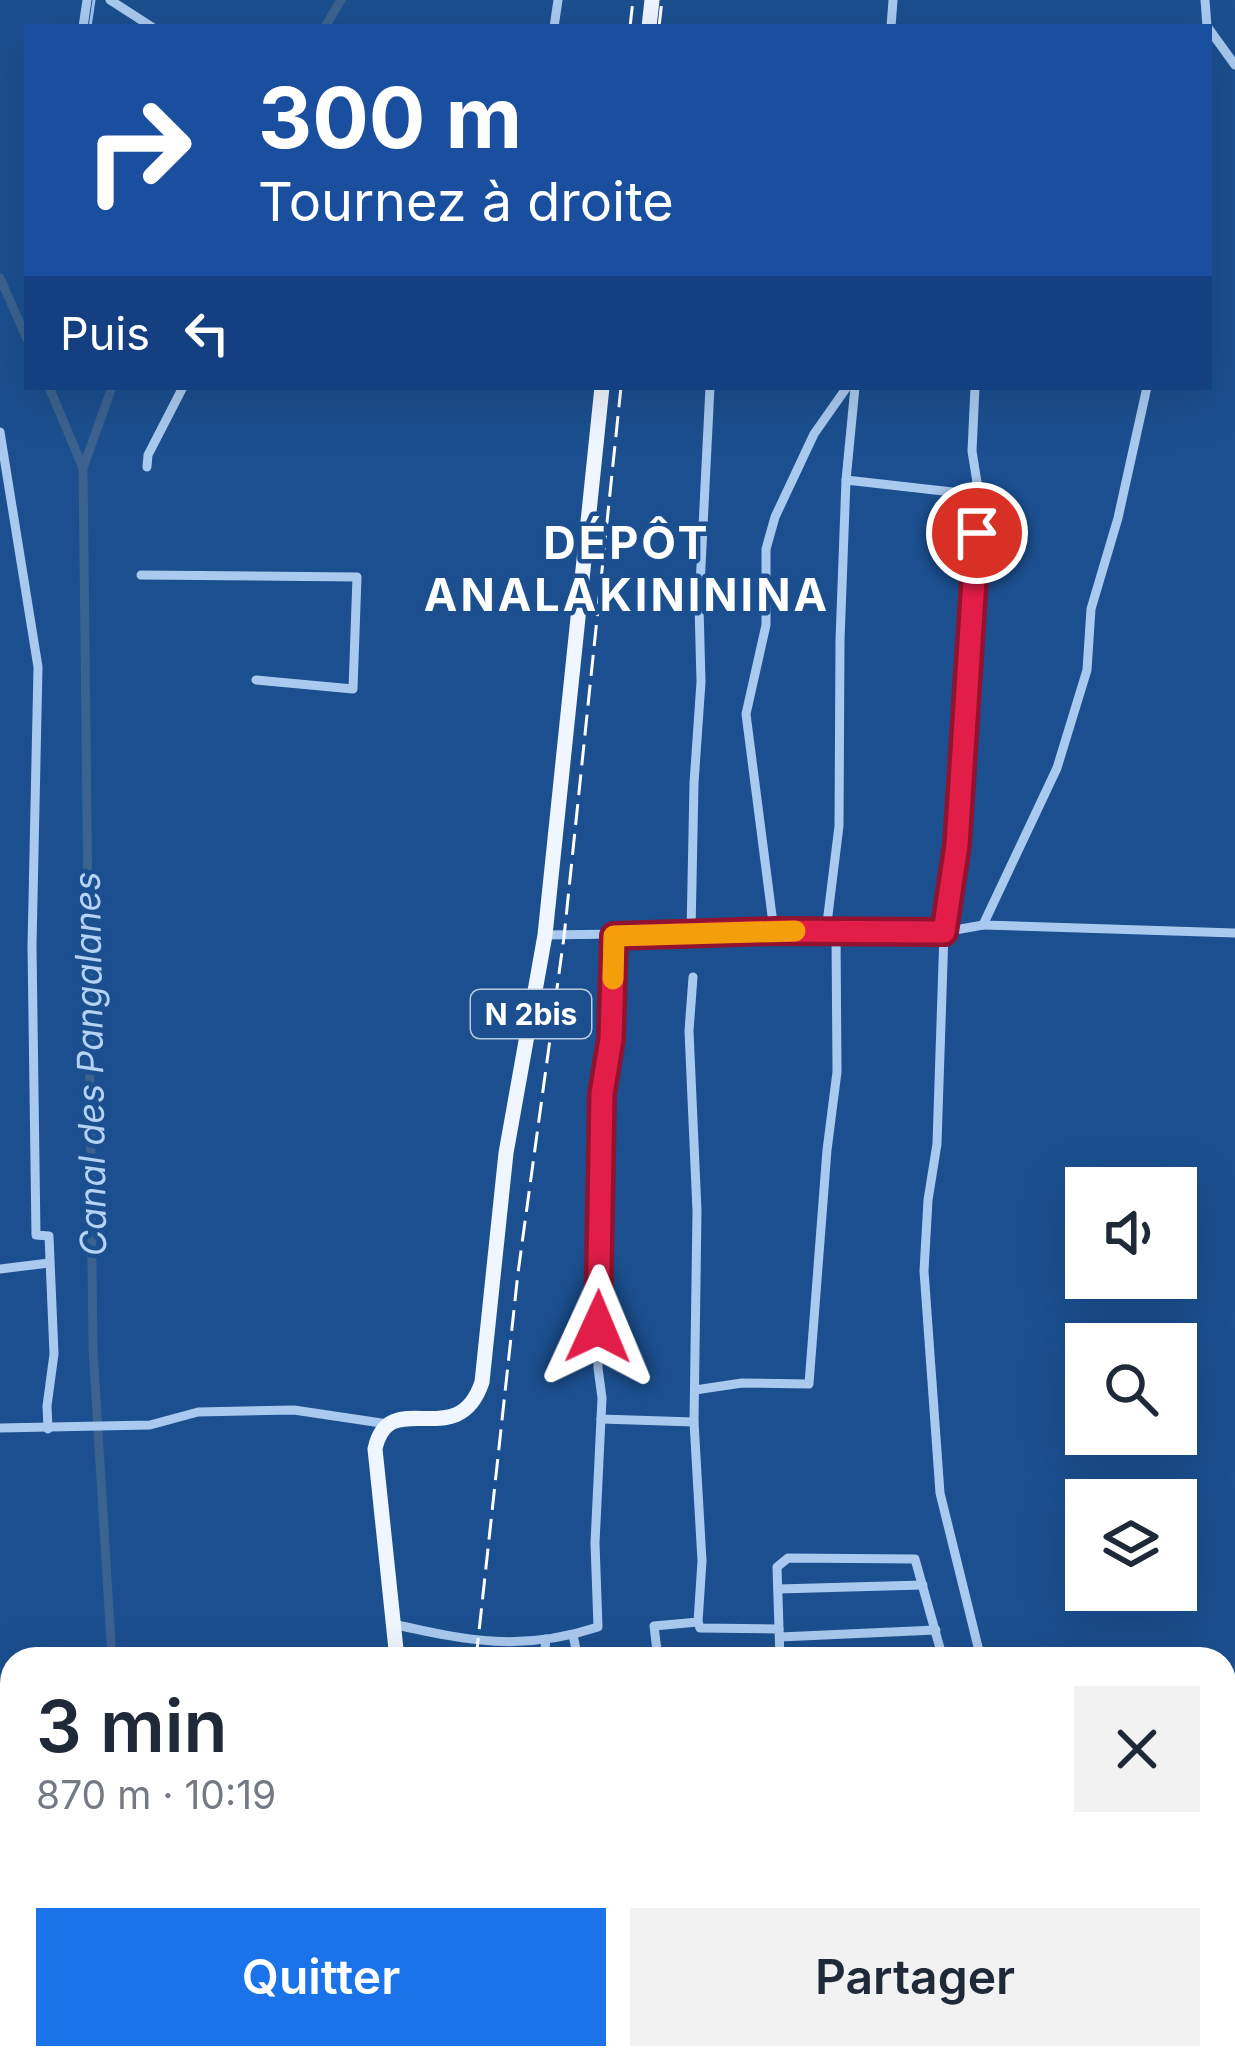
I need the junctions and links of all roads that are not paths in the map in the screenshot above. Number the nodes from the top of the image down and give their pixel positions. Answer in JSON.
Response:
{"nodes":[{"id":1,"x":110,"y":0,"type":"edge"},
{"id":2,"x":147,"y":24,"type":"edge"},
{"id":3,"x":1212,"y":33,"type":"edge"},
{"id":4,"x":1235,"y":65,"type":"edge"},
{"id":5,"x":181,"y":390,"type":"edge"},
{"id":6,"x":602,"y":390,"type":"edge"},
{"id":7,"x":710,"y":390,"type":"edge"},
{"id":8,"x":849,"y":390,"type":"edge"},
{"id":9,"x":851,"y":390,"type":"edge"},
{"id":10,"x":975,"y":390,"type":"edge"},
{"id":11,"x":1146,"y":390,"type":"edge"},
{"id":12,"x":0,"y":432,"type":"edge"},
{"id":13,"x":147,"y":467,"type":"dead end"},
{"id":14,"x":846,"y":480,"type":"junction"},
{"id":15,"x":979,"y":495,"type":"junction"},
{"id":16,"x":141,"y":574,"type":"dead end"},
{"id":17,"x":256,"y":680,"type":"dead end"},
{"id":18,"x":983,"y":925,"type":"junction"},
{"id":19,"x":775,"y":931,"type":"junction"},
{"id":20,"x":691,"y":932,"type":"junction"},
{"id":21,"x":944,"y":932,"type":"junction"},
{"id":22,"x":831,"y":933,"type":"junction"},
{"id":23,"x":1235,"y":933,"type":"edge"},
{"id":24,"x":545,"y":935,"type":"junction"},
{"id":25,"x":614,"y":936,"type":"junction"},
{"id":26,"x":693,"y":977,"type":"dead end"},
{"id":27,"x":49,"y":1263,"type":"junction"},
{"id":28,"x":0,"y":1269,"type":"edge"},
{"id":29,"x":695,"y":1390,"type":"junction"},
{"id":30,"x":602,"y":1419,"type":"junction"},
{"id":31,"x":694,"y":1422,"type":"junction"},
{"id":32,"x":388,"y":1424,"type":"junction"},
{"id":33,"x":0,"y":1428,"type":"edge"},
{"id":34,"x":49,"y":1429,"type":"junction"},
{"id":35,"x":923,"y":1585,"type":"junction"},
{"id":36,"x":778,"y":1589,"type":"junction"},
{"id":37,"x":698,"y":1622,"type":"junction"},
{"id":38,"x":393,"y":1624,"type":"junction"},
{"id":39,"x":936,"y":1630,"type":"junction"},
{"id":40,"x":780,"y":1633,"type":"junction"},
{"id":41,"x":573,"y":1635,"type":"junction"},
{"id":42,"x":546,"y":1639,"type":"junction"},
{"id":43,"x":396,"y":1647,"type":"edge"},
{"id":44,"x":545,"y":1647,"type":"edge"},
{"id":45,"x":576,"y":1647,"type":"edge"},
{"id":46,"x":657,"y":1647,"type":"edge"},
{"id":47,"x":780,"y":1647,"type":"edge"},
{"id":48,"x":940,"y":1647,"type":"edge"},
{"id":49,"x":978,"y":1647,"type":"edge"}],
"edges":[{"from":1,"to":2,"type":"street"},
{"from":3,"to":4,"type":"street"},
{"from":5,"to":13,"type":"street"},
{"from":6,"to":24,"type":"main road","number":"N 2bis"},
{"from":7,"to":20,"type":"street"},
{"from":8,"to":19,"type":"street"},
{"from":9,"to":14,"type":"street"},
{"from":10,"to":15,"type":"street"},
{"from":11,"to":18,"type":"street"},
{"from":12,"to":27,"type":"street"},
{"from":14,"to":15,"type":"street"},
{"from":14,"to":22,"type":"street"},
{"from":15,"to":21,"type":"street"},
{"from":16,"to":17,"type":"street"},
{"from":18,"to":21,"type":"street"},
{"from":18,"to":23,"type":"street"},
{"from":19,"to":20,"type":"street"},
{"from":19,"to":22,"type":"street"},
{"from":20,"to":25,"type":"street"},
{"from":21,"to":22,"type":"street"},
{"from":21,"to":49,"type":"street"},
{"from":22,"to":29,"type":"street"},
{"from":24,"to":25,"type":"street"},
{"from":24,"to":32,"type":"main road","number":"N 2bis"},
{"from":25,"to":30,"type":"street"},
{"from":26,"to":29,"type":"street"},
{"from":27,"to":28,"type":"street"},
{"from":27,"to":34,"type":"street"},
{"from":29,"to":31,"type":"street"},
{"from":30,"to":31,"type":"street"},
{"from":30,"to":41,"type":"street"},
{"from":31,"to":37,"type":"street"},
{"from":32,"to":34,"type":"street"},
{"from":32,"to":38,"type":"main road"},
{"from":33,"to":34,"type":"street"},
{"from":35,"to":36,"type":"street"},
{"from":35,"to":36,"type":"street"},
{"from":35,"to":39,"type":"street"},
{"from":36,"to":40,"type":"street"},
{"from":37,"to":40,"type":"street"},
{"from":37,"to":46,"type":"street"},
{"from":38,"to":42,"type":"street"},
{"from":38,"to":43,"type":"main road"},
{"from":39,"to":40,"type":"street"},
{"from":39,"to":48,"type":"street"},
{"from":40,"to":47,"type":"street"},
{"from":41,"to":42,"type":"street"},
{"from":41,"to":45,"type":"street"},
{"from":42,"to":44,"type":"street"}]}
